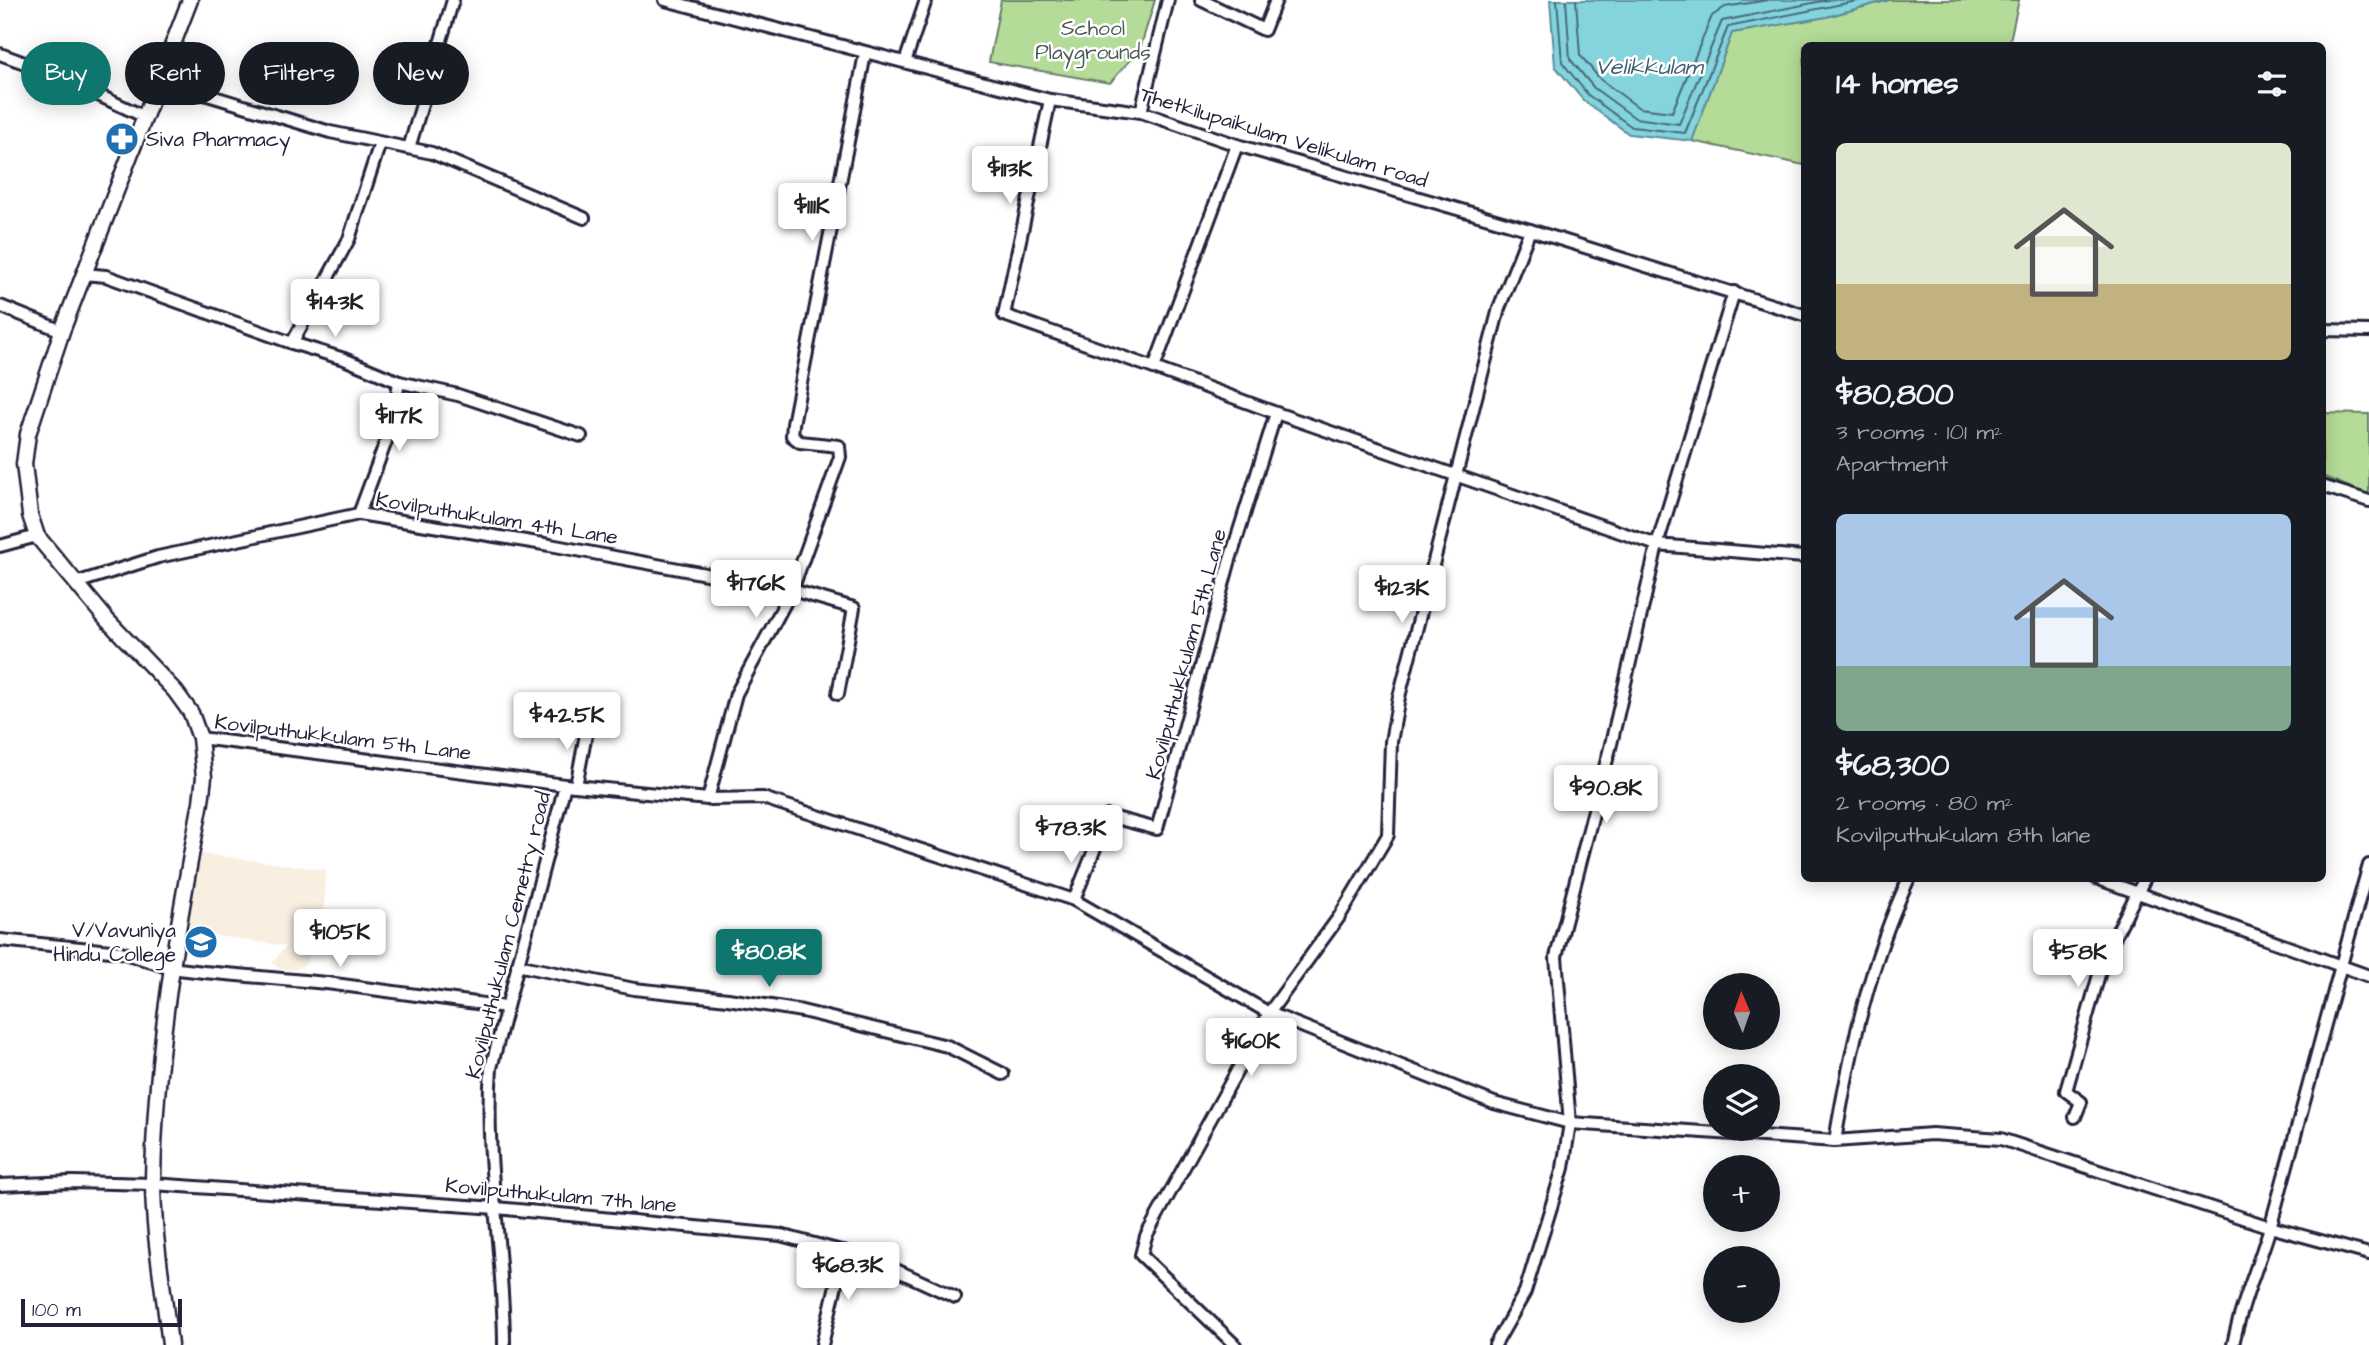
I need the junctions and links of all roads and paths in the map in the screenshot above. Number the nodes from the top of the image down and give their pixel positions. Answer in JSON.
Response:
{"nodes":[{"id":1,"x":190,"y":0,"type":"edge"},
{"id":2,"x":453,"y":0,"type":"edge"},
{"id":3,"x":665,"y":0,"type":"edge"},
{"id":4,"x":926,"y":0,"type":"edge"},
{"id":5,"x":1168,"y":0,"type":"edge"},
{"id":6,"x":1201,"y":0,"type":"edge"},
{"id":7,"x":1276,"y":0,"type":"edge"},
{"id":8,"x":173,"y":42,"type":"edge"},
{"id":9,"x":0,"y":54,"type":"edge"},
{"id":10,"x":865,"y":54,"type":"junction"},
{"id":11,"x":905,"y":62,"type":"junction"},
{"id":12,"x":1050,"y":100,"type":"junction"},
{"id":13,"x":225,"y":101,"type":"edge"},
{"id":14,"x":148,"y":105,"type":"edge"},
{"id":15,"x":1141,"y":112,"type":"junction"},
{"id":16,"x":143,"y":116,"type":"junction"},
{"id":17,"x":380,"y":143,"type":"junction"},
{"id":18,"x":1237,"y":145,"type":"junction"},
{"id":19,"x":409,"y":148,"type":"junction"},
{"id":20,"x":584,"y":218,"type":"dead end"},
{"id":21,"x":1530,"y":230,"type":"junction"},
{"id":22,"x":83,"y":274,"type":"junction"},
{"id":23,"x":1734,"y":292,"type":"junction"},
{"id":24,"x":0,"y":306,"type":"edge"},
{"id":25,"x":1801,"y":314,"type":"edge"},
{"id":26,"x":2326,"y":330,"type":"edge"},
{"id":27,"x":62,"y":331,"type":"junction"},
{"id":28,"x":2369,"y":331,"type":"edge"},
{"id":29,"x":292,"y":343,"type":"junction"},
{"id":30,"x":1154,"y":368,"type":"junction"},
{"id":31,"x":399,"y":382,"type":"junction"},
{"id":32,"x":1276,"y":413,"type":"junction"},
{"id":33,"x":580,"y":436,"type":"dead end"},
{"id":34,"x":1457,"y":478,"type":"junction"},
{"id":35,"x":2326,"y":487,"type":"edge"},
{"id":36,"x":2369,"y":501,"type":"edge"},
{"id":37,"x":359,"y":514,"type":"junction"},
{"id":38,"x":37,"y":536,"type":"junction"},
{"id":39,"x":1657,"y":545,"type":"junction"},
{"id":40,"x":0,"y":546,"type":"edge"},
{"id":41,"x":1801,"y":557,"type":"edge"},
{"id":42,"x":76,"y":583,"type":"junction"},
{"id":43,"x":792,"y":590,"type":"junction"},
{"id":44,"x":838,"y":694,"type":"dead end"},
{"id":45,"x":588,"y":724,"type":"dead end"},
{"id":46,"x":200,"y":738,"type":"junction"},
{"id":47,"x":571,"y":785,"type":"junction"},
{"id":48,"x":708,"y":799,"type":"junction"},
{"id":49,"x":2369,"y":865,"type":"edge"},
{"id":50,"x":1907,"y":882,"type":"edge"},
{"id":51,"x":2108,"y":882,"type":"edge"},
{"id":52,"x":2143,"y":882,"type":"edge"},
{"id":53,"x":2138,"y":892,"type":"junction"},
{"id":54,"x":1074,"y":901,"type":"junction"},
{"id":55,"x":0,"y":940,"type":"edge"},
{"id":56,"x":517,"y":965,"type":"junction"},
{"id":57,"x":2338,"y":967,"type":"junction"},
{"id":58,"x":170,"y":968,"type":"junction"},
{"id":59,"x":2369,"y":976,"type":"edge"},
{"id":60,"x":506,"y":1007,"type":"junction"},
{"id":61,"x":1269,"y":1013,"type":"junction"},
{"id":62,"x":1003,"y":1074,"type":"dead end"},
{"id":63,"x":2075,"y":1117,"type":"dead end"},
{"id":64,"x":1570,"y":1123,"type":"junction"},
{"id":65,"x":1835,"y":1142,"type":"junction"},
{"id":66,"x":153,"y":1184,"type":"junction"},
{"id":67,"x":0,"y":1185,"type":"edge"},
{"id":68,"x":496,"y":1208,"type":"junction"},
{"id":69,"x":2270,"y":1227,"type":"junction"},
{"id":70,"x":844,"y":1251,"type":"junction"},
{"id":71,"x":2369,"y":1254,"type":"edge"},
{"id":72,"x":955,"y":1297,"type":"dead end"},
{"id":73,"x":170,"y":1345,"type":"edge"},
{"id":74,"x":504,"y":1345,"type":"edge"},
{"id":75,"x":822,"y":1345,"type":"edge"},
{"id":76,"x":1235,"y":1345,"type":"edge"},
{"id":77,"x":1496,"y":1345,"type":"edge"},
{"id":78,"x":2233,"y":1345,"type":"edge"}],
"edges":[{"from":1,"to":8,"type":"street"},
{"from":2,"to":19,"type":"street"},
{"from":3,"to":10,"type":"street","name":"Thetkilupaikulam Velikulam road"},
{"from":4,"to":11,"type":"street"},
{"from":5,"to":15,"type":"street"},
{"from":6,"to":7,"type":"street"},
{"from":9,"to":16,"type":"street"},
{"from":10,"to":11,"type":"street","name":"Thetkilupaikulam Velikulam road"},
{"from":10,"to":43,"type":"street"},
{"from":11,"to":12,"type":"street","name":"Thetkilupaikulam Velikulam road"},
{"from":12,"to":15,"type":"street","name":"Thetkilupaikulam Velikulam road"},
{"from":12,"to":30,"type":"street"},
{"from":13,"to":17,"type":"street"},
{"from":14,"to":16,"type":"street"},
{"from":15,"to":18,"type":"street","name":"Thetkilupaikulam Velikulam road"},
{"from":16,"to":22,"type":"street"},
{"from":17,"to":19,"type":"street"},
{"from":17,"to":29,"type":"street"},
{"from":18,"to":21,"type":"street","name":"Thetkilupaikulam Velikulam road"},
{"from":18,"to":30,"type":"street"},
{"from":19,"to":20,"type":"street"},
{"from":21,"to":23,"type":"street","name":"Thetkilupaikulam Velikulam road"},
{"from":21,"to":34,"type":"street"},
{"from":22,"to":27,"type":"street"},
{"from":22,"to":29,"type":"street"},
{"from":23,"to":25,"type":"street","name":"Thetkilupaikulam Velikulam road"},
{"from":23,"to":39,"type":"street"},
{"from":24,"to":27,"type":"street"},
{"from":26,"to":28,"type":"street"},
{"from":27,"to":38,"type":"street"},
{"from":29,"to":31,"type":"street"},
{"from":30,"to":32,"type":"street"},
{"from":31,"to":33,"type":"street"},
{"from":31,"to":37,"type":"street"},
{"from":32,"to":34,"type":"street"},
{"from":32,"to":54,"type":"street","name":"Kovilputhukkulam 5th Lane"},
{"from":34,"to":39,"type":"street"},
{"from":34,"to":61,"type":"street"},
{"from":35,"to":36,"type":"street"},
{"from":37,"to":42,"type":"street","name":"Kovilputhukulam 4th Lane"},
{"from":37,"to":43,"type":"street","name":"Kovilputhukulam 4th Lane"},
{"from":38,"to":40,"type":"street"},
{"from":38,"to":42,"type":"street"},
{"from":39,"to":41,"type":"street"},
{"from":39,"to":64,"type":"street"},
{"from":42,"to":46,"type":"street"},
{"from":43,"to":44,"type":"street","name":"Kovilputhukulam 4th Lane"},
{"from":43,"to":48,"type":"street"},
{"from":45,"to":47,"type":"street","name":"Kovilputhukulam Cemetry road"},
{"from":46,"to":47,"type":"street","name":"Kovilputhukkulam 5th Lane"},
{"from":46,"to":58,"type":"street"},
{"from":47,"to":48,"type":"street","name":"Kovilputhukkulam 5th Lane"},
{"from":47,"to":56,"type":"street","name":"Kovilputhukulam Cemetry road"},
{"from":48,"to":54,"type":"street","name":"Kovilputhukkulam 5th Lane"},
{"from":49,"to":57,"type":"street"},
{"from":50,"to":65,"type":"street"},
{"from":51,"to":53,"type":"street"},
{"from":52,"to":53,"type":"street"},
{"from":53,"to":57,"type":"street"},
{"from":53,"to":63,"type":"street"},
{"from":54,"to":61,"type":"street"},
{"from":55,"to":58,"type":"street"},
{"from":56,"to":60,"type":"street","name":"Kovilputhukulam Cemetry road"},
{"from":56,"to":62,"type":"street"},
{"from":57,"to":59,"type":"street"},
{"from":57,"to":69,"type":"street"},
{"from":58,"to":60,"type":"street"},
{"from":58,"to":66,"type":"street"},
{"from":60,"to":68,"type":"street","name":"Kovilputhukulam Cemetry road"},
{"from":61,"to":64,"type":"street"},
{"from":61,"to":76,"type":"street"},
{"from":64,"to":65,"type":"street"},
{"from":64,"to":77,"type":"street"},
{"from":65,"to":69,"type":"street"},
{"from":66,"to":67,"type":"street","name":"Kovilputhukulam 7th lane"},
{"from":66,"to":68,"type":"street","name":"Kovilputhukulam 7th lane"},
{"from":66,"to":73,"type":"street"},
{"from":68,"to":70,"type":"street","name":"Kovilputhukulam 7th lane"},
{"from":68,"to":74,"type":"street","name":"Kovilputhukulam Cemetry road"},
{"from":69,"to":71,"type":"street"},
{"from":69,"to":78,"type":"street"},
{"from":70,"to":72,"type":"street","name":"Kovilputhukulam 7th lane"},
{"from":70,"to":75,"type":"street"}]}
